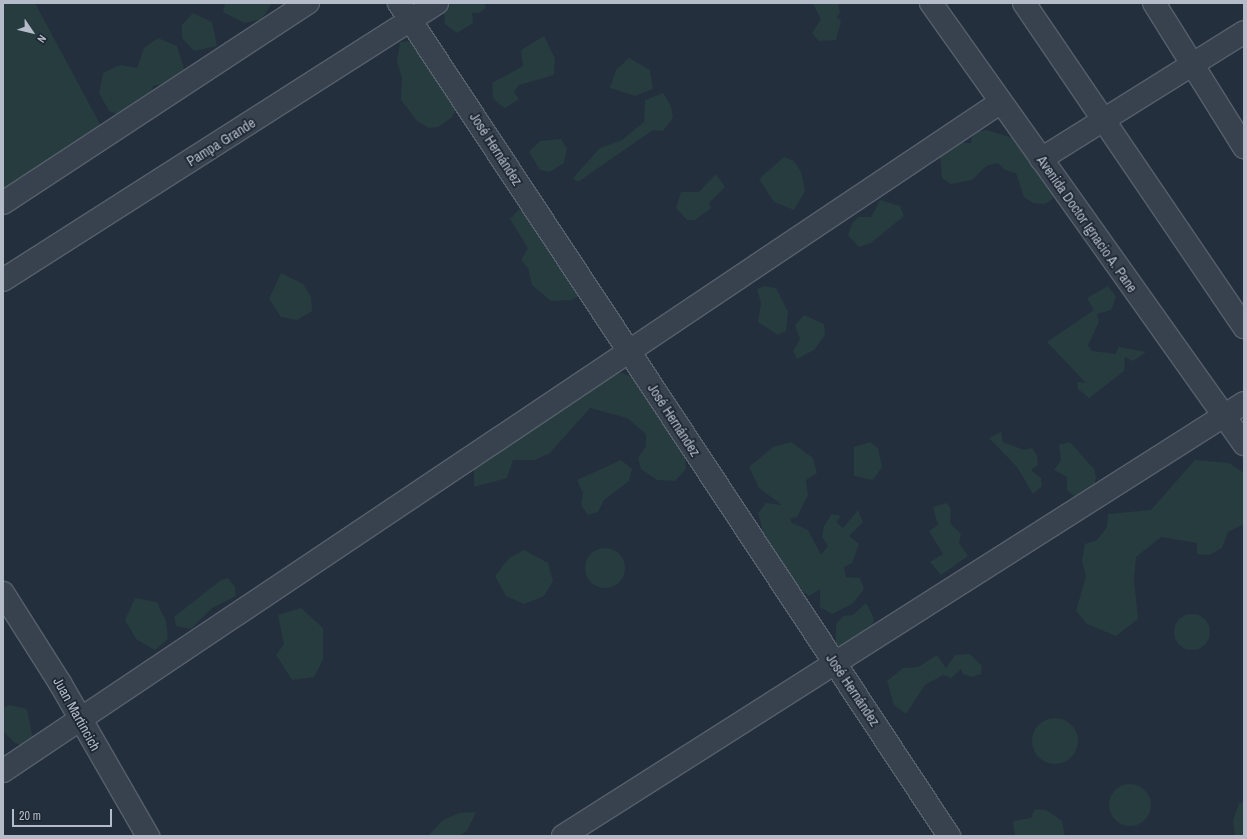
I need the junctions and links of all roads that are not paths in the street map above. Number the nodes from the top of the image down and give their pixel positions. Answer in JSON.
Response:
{"nodes":[{"id":1,"x":308,"y":3,"type":"edge"},
{"id":2,"x":399,"y":3,"type":"edge"},
{"id":3,"x":437,"y":3,"type":"edge"},
{"id":4,"x":931,"y":3,"type":"edge"},
{"id":5,"x":1024,"y":3,"type":"edge"},
{"id":6,"x":1154,"y":3,"type":"edge"},
{"id":7,"x":411,"y":22,"type":"junction"},
{"id":8,"x":1244,"y":32,"type":"edge"},
{"id":9,"x":1193,"y":66,"type":"junction"},
{"id":10,"x":1001,"y":102,"type":"junction"},
{"id":11,"x":1103,"y":120,"type":"junction"},
{"id":12,"x":1244,"y":147,"type":"edge"},
{"id":13,"x":1041,"y":159,"type":"junction"},
{"id":14,"x":3,"y":202,"type":"edge"},
{"id":15,"x":3,"y":280,"type":"edge"},
{"id":16,"x":1244,"y":327,"type":"edge"},
{"id":17,"x":629,"y":351,"type":"junction"},
{"id":18,"x":1244,"y":403,"type":"edge"},
{"id":19,"x":1224,"y":416,"type":"junction"},
{"id":20,"x":1244,"y":444,"type":"edge"},
{"id":21,"x":3,"y":593,"type":"edge"},
{"id":22,"x":835,"y":663,"type":"junction"},
{"id":23,"x":81,"y":719,"type":"junction"},
{"id":24,"x":3,"y":771,"type":"edge"},
{"id":25,"x":148,"y":836,"type":"edge"},
{"id":26,"x":563,"y":836,"type":"edge"},
{"id":27,"x":949,"y":836,"type":"edge"}],
"edges":[{"from":1,"to":14,"type":"street"},
{"from":2,"to":7,"type":"street","name":"José Hernández"},
{"from":3,"to":7,"type":"street","name":"Pampa Grande"},
{"from":4,"to":10,"type":"street","name":"Avenida Doctor Ignacio A. Pane"},
{"from":5,"to":11,"type":"street"},
{"from":6,"to":9,"type":"street"},
{"from":7,"to":15,"type":"street","name":"Pampa Grande"},
{"from":7,"to":17,"type":"street","name":"José Hernández"},
{"from":8,"to":9,"type":"street"},
{"from":9,"to":11,"type":"street"},
{"from":9,"to":12,"type":"street"},
{"from":10,"to":13,"type":"street","name":"Avenida Doctor Ignacio A. Pane"},
{"from":10,"to":17,"type":"street"},
{"from":11,"to":13,"type":"street"},
{"from":11,"to":16,"type":"street"},
{"from":13,"to":19,"type":"street","name":"Avenida Doctor Ignacio A. Pane"},
{"from":17,"to":22,"type":"street","name":"José Hernández"},
{"from":17,"to":23,"type":"street"},
{"from":18,"to":19,"type":"street"},
{"from":19,"to":20,"type":"street","name":"Avenida Doctor Ignacio A. Pane"},
{"from":19,"to":22,"type":"street"},
{"from":21,"to":23,"type":"street","name":"Juan Martincich"},
{"from":22,"to":26,"type":"street"},
{"from":22,"to":27,"type":"street","name":"José Hernández"},
{"from":23,"to":24,"type":"street"},
{"from":23,"to":25,"type":"street","name":"Juan Martincich"}]}
